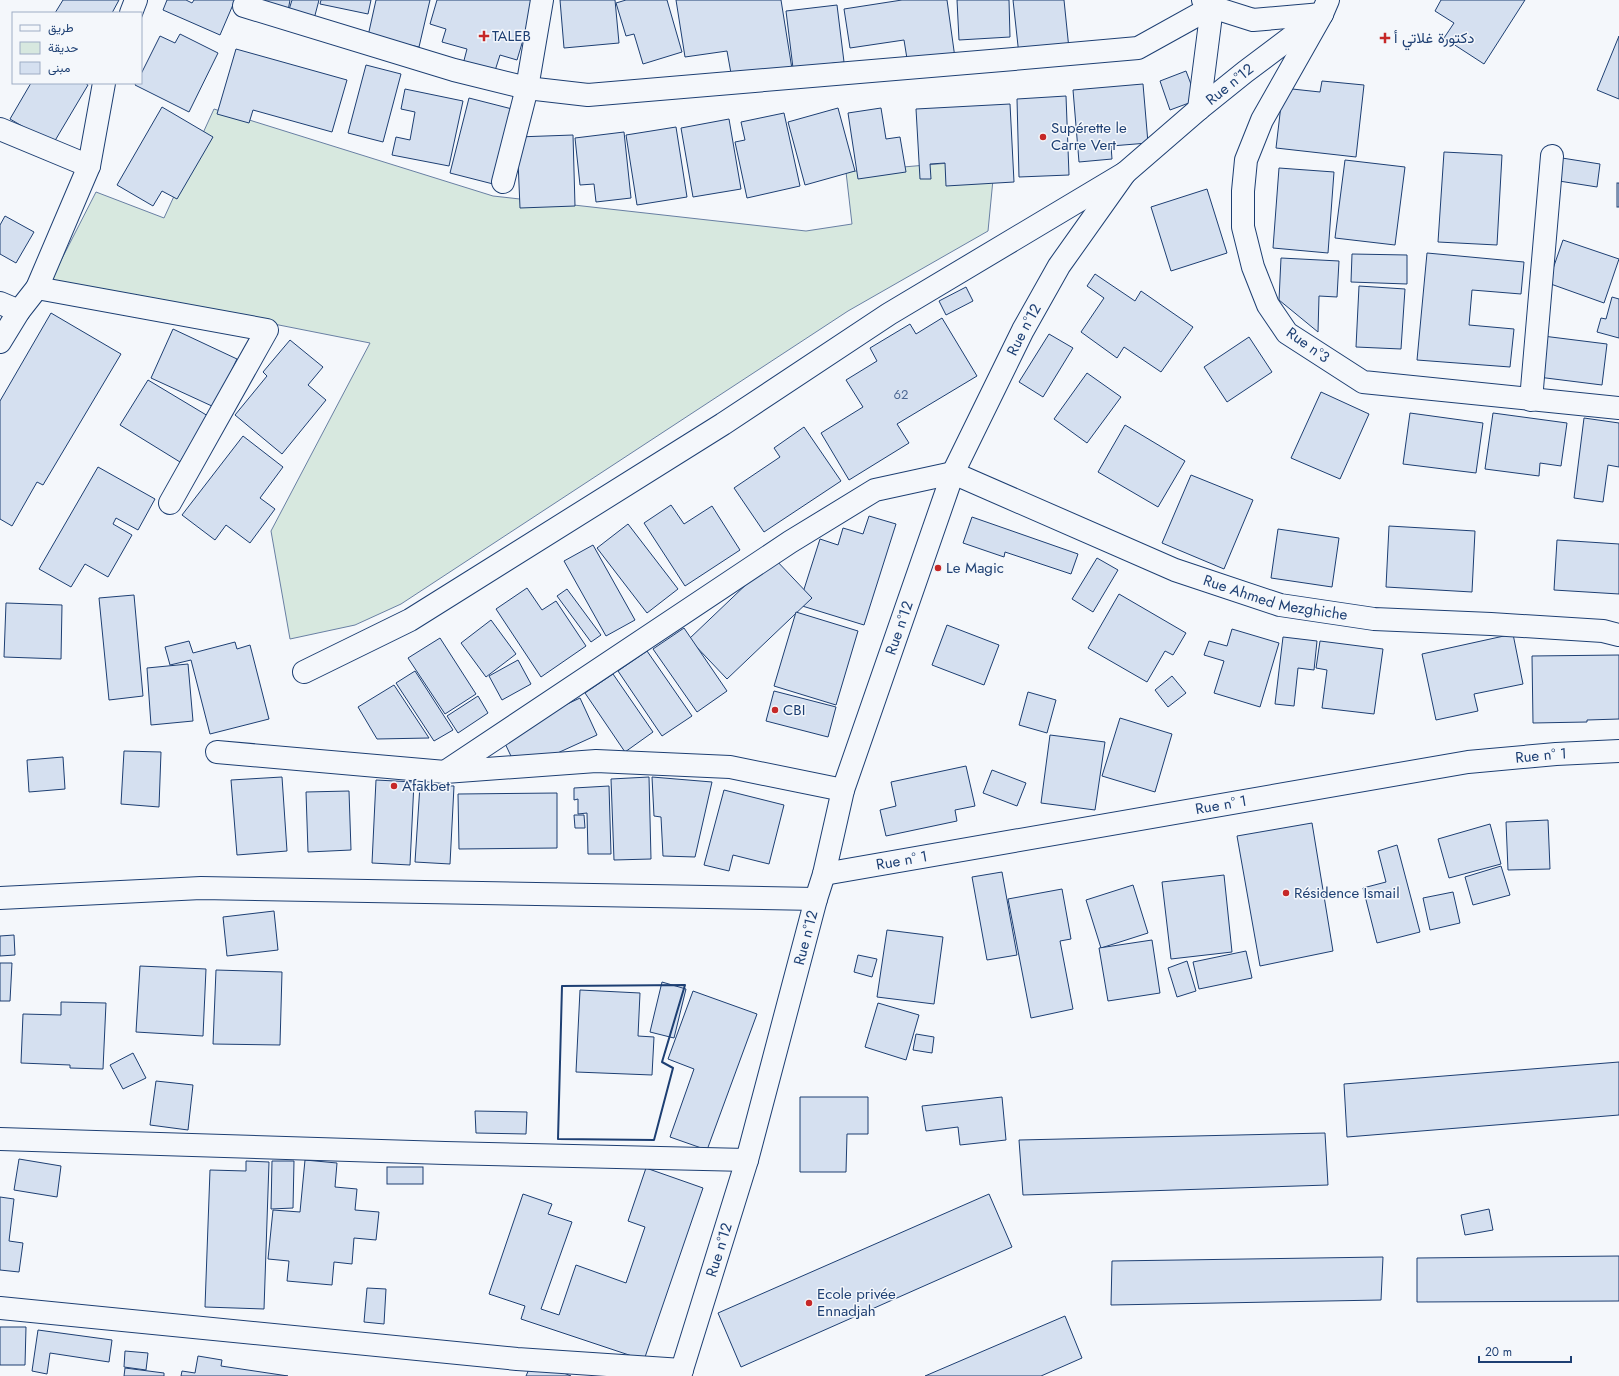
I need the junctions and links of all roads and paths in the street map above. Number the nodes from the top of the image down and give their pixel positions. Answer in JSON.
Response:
{"nodes":[{"id":1,"x":136,"y":0,"type":"edge"},
{"id":2,"x":542,"y":0,"type":"edge"},
{"id":3,"x":1207,"y":3,"type":"edge"},
{"id":4,"x":244,"y":6,"type":"dead end"},
{"id":5,"x":1325,"y":7,"type":"edge"},
{"id":6,"x":131,"y":12,"type":"edge"},
{"id":7,"x":104,"y":84,"type":"edge"},
{"id":8,"x":527,"y":88,"type":"junction"},
{"id":9,"x":1199,"y":109,"type":"junction"},
{"id":10,"x":0,"y":129,"type":"edge"},
{"id":11,"x":1552,"y":156,"type":"dead end"},
{"id":12,"x":89,"y":166,"type":"junction"},
{"id":13,"x":1125,"y":173,"type":"junction"},
{"id":14,"x":503,"y":182,"type":"dead end"},
{"id":15,"x":38,"y":288,"type":"junction"},
{"id":16,"x":0,"y":303,"type":"edge"},
{"id":17,"x":19,"y":312,"type":"junction"},
{"id":18,"x":0,"y":342,"type":"edge"},
{"id":19,"x":1531,"y":400,"type":"junction"},
{"id":20,"x":1619,"y":408,"type":"edge"},
{"id":21,"x":953,"y":473,"type":"junction"},
{"id":22,"x":170,"y":504,"type":"dead end"},
{"id":23,"x":1619,"y":635,"type":"edge"},
{"id":24,"x":304,"y":672,"type":"dead end"},
{"id":25,"x":1619,"y":751,"type":"edge"},
{"id":26,"x":217,"y":752,"type":"dead end"},
{"id":27,"x":445,"y":772,"type":"junction"},
{"id":28,"x":842,"y":790,"type":"junction"},
{"id":29,"x":824,"y":874,"type":"junction"},
{"id":30,"x":0,"y":898,"type":"edge"},
{"id":31,"x":816,"y":899,"type":"junction"},
{"id":32,"x":0,"y":1139,"type":"edge"},
{"id":33,"x":747,"y":1160,"type":"junction"},
{"id":34,"x":0,"y":1308,"type":"edge"},
{"id":35,"x":681,"y":1373,"type":"edge"}],
"edges":[{"from":1,"to":6,"type":"street"},
{"from":2,"to":8,"type":"street"},
{"from":3,"to":5,"type":"street"},
{"from":3,"to":8,"type":"street"},
{"from":3,"to":9,"type":"street"},
{"from":4,"to":8,"type":"street"},
{"from":5,"to":9,"type":"street","name":"Rue n°12"},
{"from":5,"to":19,"type":"street","name":"Rue n°3"},
{"from":7,"to":12,"type":"street"},
{"from":8,"to":14,"type":"street"},
{"from":9,"to":13,"type":"street","name":"Rue n°12"},
{"from":10,"to":12,"type":"street"},
{"from":11,"to":19,"type":"street"},
{"from":12,"to":15,"type":"street"},
{"from":13,"to":21,"type":"street","name":"Rue n°12"},
{"from":13,"to":24,"type":"street"},
{"from":15,"to":17,"type":"street"},
{"from":15,"to":22,"type":"street"},
{"from":16,"to":17,"type":"street"},
{"from":17,"to":18,"type":"street"},
{"from":19,"to":20,"type":"street","name":"Rue n°3"},
{"from":21,"to":23,"type":"street","name":"Rue Ahmed Mezghiche"},
{"from":21,"to":27,"type":"street"},
{"from":21,"to":28,"type":"street","name":"Rue n°12"},
{"from":25,"to":29,"type":"street","name":"Rue n° 1"},
{"from":26,"to":27,"type":"street"},
{"from":27,"to":28,"type":"street"},
{"from":28,"to":29,"type":"street","name":"Rue n°12"},
{"from":29,"to":31,"type":"street","name":"Rue n°12"},
{"from":30,"to":31,"type":"street"},
{"from":31,"to":33,"type":"street","name":"Rue n°12"},
{"from":32,"to":33,"type":"street"},
{"from":33,"to":35,"type":"street","name":"Rue n°12"},
{"from":34,"to":35,"type":"street"}]}
